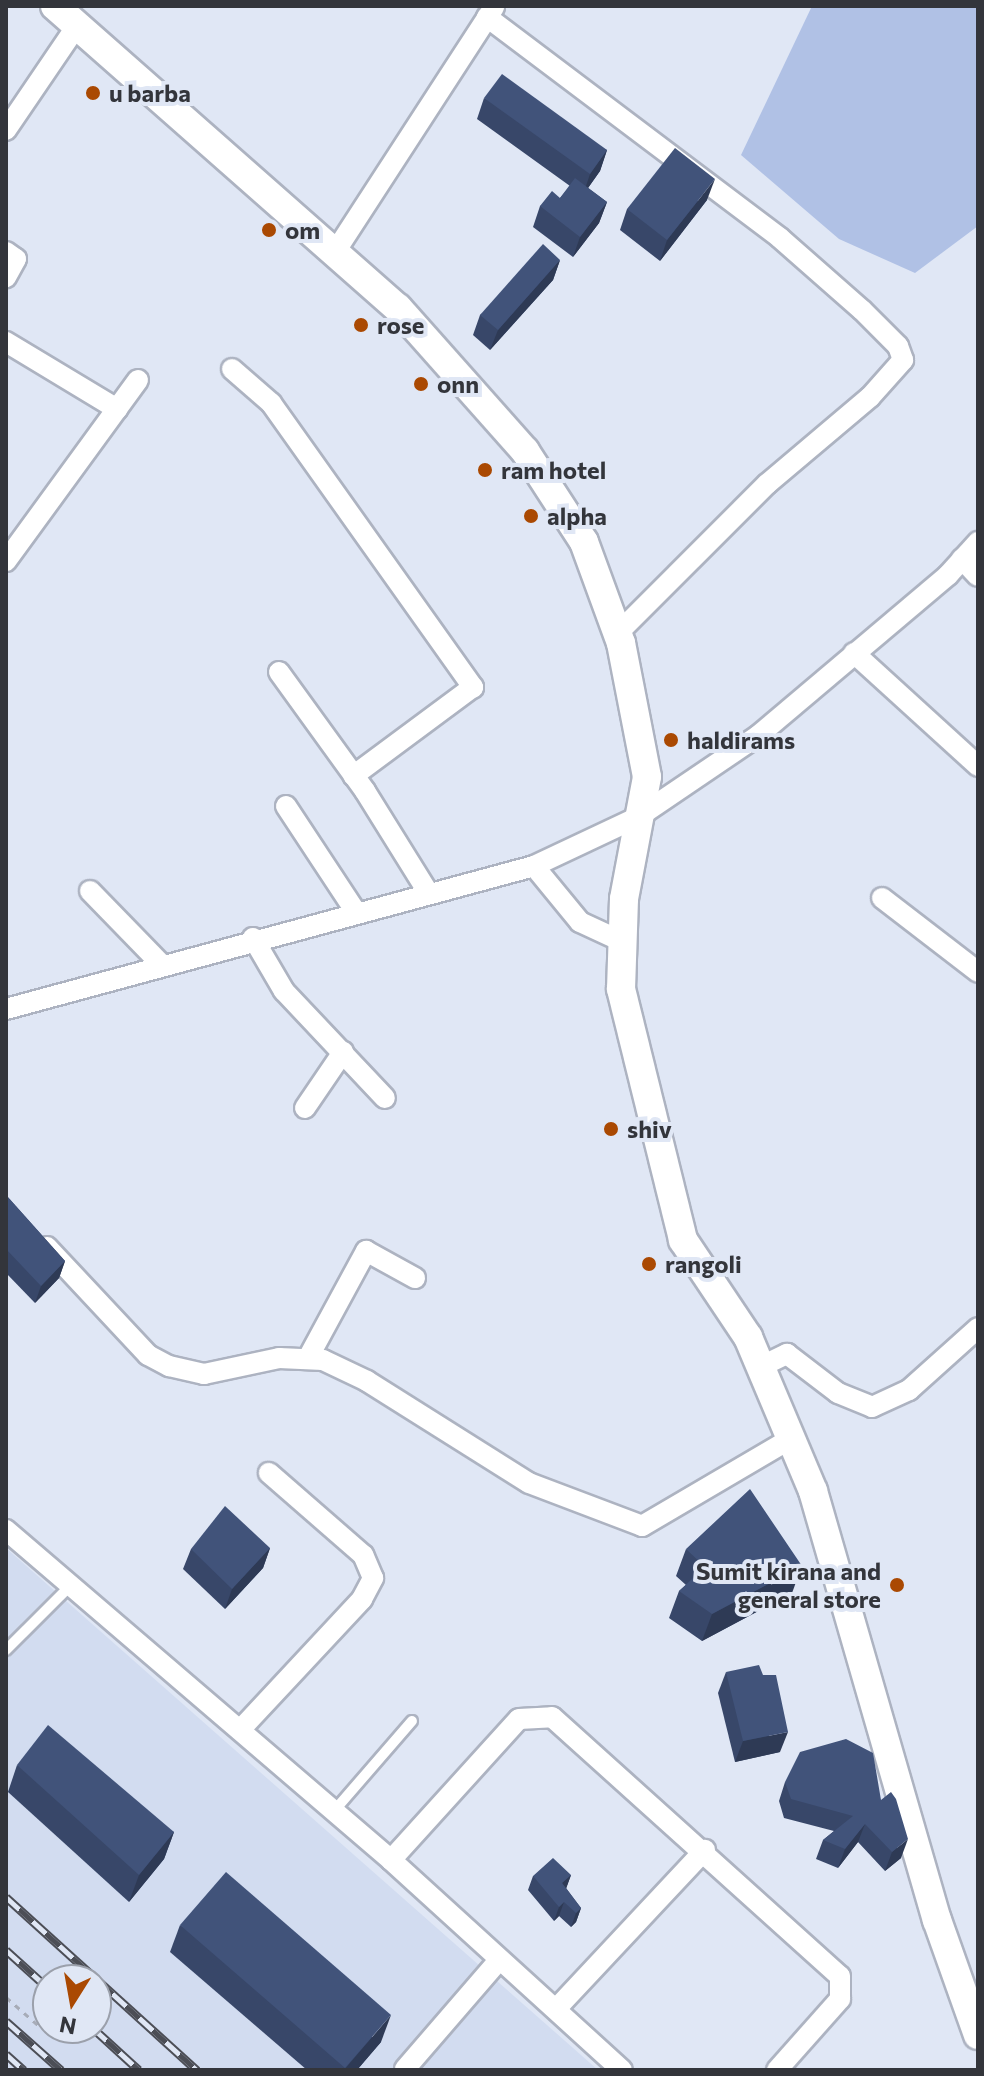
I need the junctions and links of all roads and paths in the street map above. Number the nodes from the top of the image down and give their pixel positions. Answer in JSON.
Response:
{"nodes":[{"id":1,"x":55,"y":6,"type":"edge"},
{"id":2,"x":491,"y":12,"type":"edge"},
{"id":3,"x":78,"y":24,"type":"junction"},
{"id":4,"x":6,"y":130,"type":"edge"},
{"id":5,"x":6,"y":252,"type":"edge"},
{"id":6,"x":335,"y":252,"type":"junction"},
{"id":7,"x":6,"y":277,"type":"edge"},
{"id":8,"x":6,"y":342,"type":"edge"},
{"id":9,"x":232,"y":369,"type":"dead end"},
{"id":10,"x":138,"y":380,"type":"dead end"},
{"id":11,"x":117,"y":409,"type":"junction"},
{"id":12,"x":978,"y":542,"type":"edge"},
{"id":13,"x":962,"y":559,"type":"junction"},
{"id":14,"x":6,"y":561,"type":"edge"},
{"id":15,"x":978,"y":576,"type":"edge"},
{"id":16,"x":618,"y":633,"type":"junction"},
{"id":17,"x":854,"y":653,"type":"junction"},
{"id":18,"x":279,"y":672,"type":"dead end"},
{"id":19,"x":978,"y":766,"type":"edge"},
{"id":20,"x":353,"y":776,"type":"junction"},
{"id":21,"x":286,"y":806,"type":"dead end"},
{"id":22,"x":638,"y":817,"type":"junction"},
{"id":23,"x":534,"y":866,"type":"junction"},
{"id":24,"x":90,"y":891,"type":"dead end"},
{"id":25,"x":429,"y":894,"type":"junction"},
{"id":26,"x":882,"y":898,"type":"dead end"},
{"id":27,"x":356,"y":912,"type":"junction"},
{"id":28,"x":253,"y":938,"type":"junction"},
{"id":29,"x":623,"y":942,"type":"junction"},
{"id":30,"x":161,"y":964,"type":"junction"},
{"id":31,"x":978,"y":972,"type":"edge"},
{"id":32,"x":6,"y":1009,"type":"edge"},
{"id":33,"x":343,"y":1052,"type":"junction"},
{"id":34,"x":385,"y":1098,"type":"dead end"},
{"id":35,"x":305,"y":1108,"type":"dead end"},
{"id":36,"x":37,"y":1236,"type":"edge"},
{"id":37,"x":415,"y":1278,"type":"dead end"},
{"id":38,"x":978,"y":1328,"type":"edge"},
{"id":39,"x":308,"y":1358,"type":"junction"},
{"id":40,"x":762,"y":1366,"type":"junction"},
{"id":41,"x":790,"y":1439,"type":"junction"},
{"id":42,"x":269,"y":1473,"type":"dead end"},
{"id":43,"x":6,"y":1530,"type":"edge"},
{"id":44,"x":71,"y":1585,"type":"junction"},
{"id":45,"x":6,"y":1650,"type":"edge"},
{"id":46,"x":412,"y":1721,"type":"dead end"},
{"id":47,"x":240,"y":1730,"type":"junction"},
{"id":48,"x":334,"y":1811,"type":"junction"},
{"id":49,"x":705,"y":1850,"type":"junction"},
{"id":50,"x":391,"y":1860,"type":"junction"},
{"id":51,"x":499,"y":1960,"type":"junction"},
{"id":52,"x":6,"y":1997,"type":"edge"},
{"id":53,"x":556,"y":2009,"type":"junction"},
{"id":54,"x":32,"y":2020,"type":"edge"},
{"id":55,"x":978,"y":2035,"type":"edge"},
{"id":56,"x":405,"y":2069,"type":"edge"},
{"id":57,"x":622,"y":2070,"type":"edge"},
{"id":58,"x":777,"y":2070,"type":"edge"}],
"edges":[{"from":1,"to":3,"type":"main road"},
{"from":2,"to":6,"type":"street"},
{"from":2,"to":16,"type":"street"},
{"from":3,"to":4,"type":"street"},
{"from":3,"to":6,"type":"main road"},
{"from":5,"to":7,"type":"street"},
{"from":6,"to":16,"type":"main road"},
{"from":8,"to":11,"type":"street"},
{"from":9,"to":20,"type":"street"},
{"from":10,"to":11,"type":"street"},
{"from":11,"to":14,"type":"street"},
{"from":12,"to":13,"type":"street"},
{"from":13,"to":15,"type":"street"},
{"from":13,"to":17,"type":"street"},
{"from":16,"to":22,"type":"main road"},
{"from":17,"to":19,"type":"street"},
{"from":17,"to":22,"type":"street"},
{"from":18,"to":20,"type":"street"},
{"from":20,"to":25,"type":"street"},
{"from":21,"to":27,"type":"street"},
{"from":22,"to":23,"type":"street"},
{"from":22,"to":29,"type":"main road"},
{"from":23,"to":25,"type":"street"},
{"from":23,"to":29,"type":"street"},
{"from":24,"to":30,"type":"street"},
{"from":25,"to":27,"type":"street"},
{"from":26,"to":31,"type":"street"},
{"from":27,"to":28,"type":"street"},
{"from":28,"to":30,"type":"street"},
{"from":28,"to":33,"type":"street"},
{"from":29,"to":40,"type":"main road"},
{"from":30,"to":32,"type":"street"},
{"from":33,"to":34,"type":"street"},
{"from":33,"to":35,"type":"street"},
{"from":36,"to":39,"type":"street"},
{"from":37,"to":39,"type":"street"},
{"from":38,"to":40,"type":"street"},
{"from":39,"to":41,"type":"street"},
{"from":40,"to":41,"type":"main road"},
{"from":41,"to":55,"type":"main road"},
{"from":42,"to":47,"type":"street"},
{"from":43,"to":44,"type":"street"},
{"from":44,"to":45,"type":"lane"},
{"from":44,"to":47,"type":"street"},
{"from":46,"to":48,"type":"lane"},
{"from":47,"to":48,"type":"street"},
{"from":48,"to":50,"type":"street"},
{"from":49,"to":50,"type":"street"},
{"from":49,"to":53,"type":"street"},
{"from":49,"to":58,"type":"street"},
{"from":50,"to":51,"type":"street"},
{"from":51,"to":53,"type":"street"},
{"from":51,"to":56,"type":"street"},
{"from":52,"to":54,"type":"path"},
{"from":53,"to":57,"type":"street"}]}
